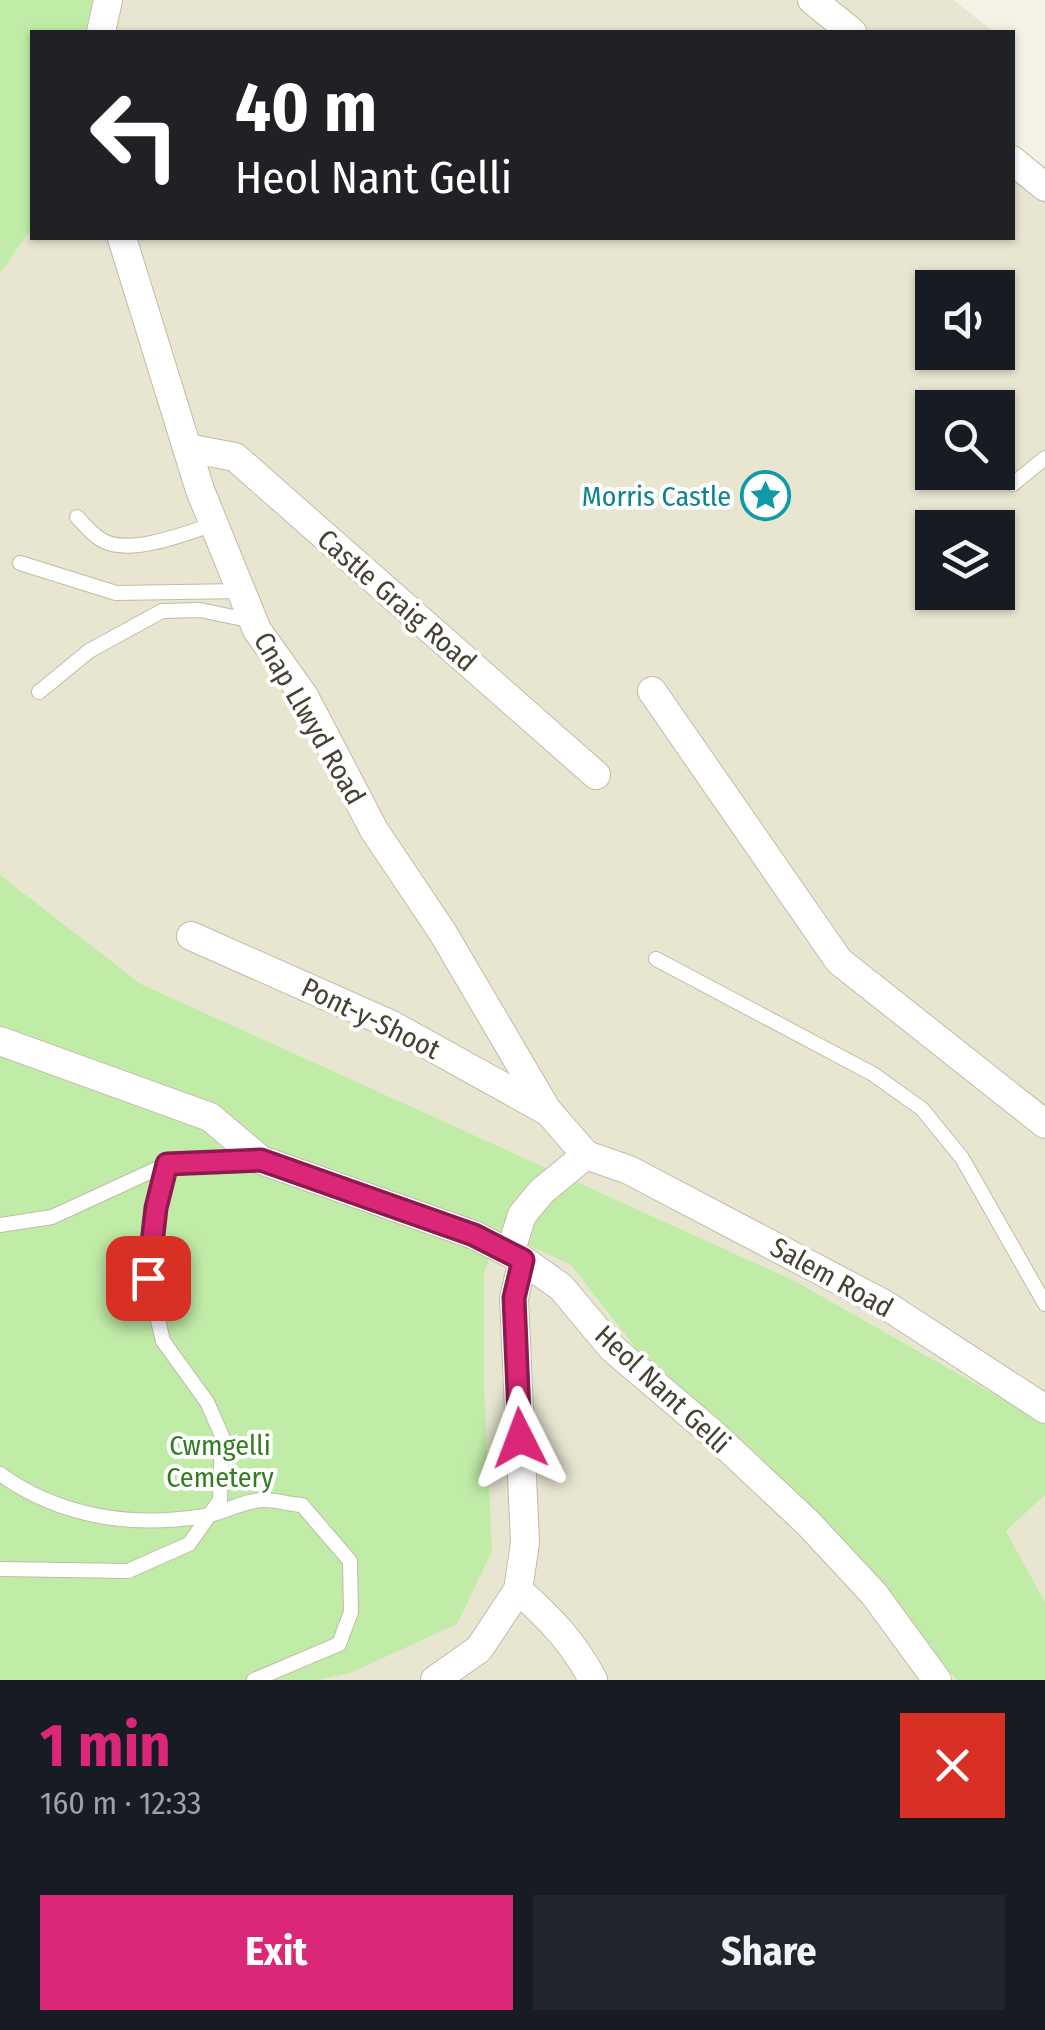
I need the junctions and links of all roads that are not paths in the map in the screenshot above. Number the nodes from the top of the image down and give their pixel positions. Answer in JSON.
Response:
{"nodes":[{"id":1,"x":108,"y":0,"type":"edge"},
{"id":2,"x":812,"y":0,"type":"edge"},
{"id":3,"x":102,"y":30,"type":"edge"},
{"id":4,"x":850,"y":30,"type":"edge"},
{"id":5,"x":1015,"y":162,"type":"edge"},
{"id":6,"x":1045,"y":186,"type":"edge"},
{"id":7,"x":123,"y":240,"type":"edge"},
{"id":8,"x":187,"y":448,"type":"junction"},
{"id":9,"x":1045,"y":458,"type":"edge"},
{"id":10,"x":1015,"y":482,"type":"edge"},
{"id":11,"x":77,"y":517,"type":"dead end"},
{"id":12,"x":214,"y":524,"type":"junction"},
{"id":13,"x":20,"y":562,"type":"dead end"},
{"id":14,"x":242,"y":592,"type":"junction"},
{"id":15,"x":254,"y":621,"type":"junction"},
{"id":16,"x":652,"y":691,"type":"dead end"},
{"id":17,"x":39,"y":692,"type":"dead end"},
{"id":18,"x":596,"y":775,"type":"dead end"},
{"id":19,"x":191,"y":936,"type":"dead end"},
{"id":20,"x":656,"y":959,"type":"dead end"},
{"id":21,"x":0,"y":1041,"type":"edge"},
{"id":22,"x":546,"y":1110,"type":"junction"},
{"id":23,"x":1045,"y":1124,"type":"edge"},
{"id":24,"x":261,"y":1160,"type":"junction"},
{"id":25,"x":589,"y":1161,"type":"junction"},
{"id":26,"x":167,"y":1164,"type":"junction"},
{"id":27,"x":0,"y":1225,"type":"edge"},
{"id":28,"x":516,"y":1256,"type":"junction"},
{"id":29,"x":1045,"y":1304,"type":"edge"},
{"id":30,"x":1045,"y":1409,"type":"edge"},
{"id":31,"x":0,"y":1474,"type":"edge"},
{"id":32,"x":210,"y":1515,"type":"junction"},
{"id":33,"x":0,"y":1570,"type":"edge"},
{"id":34,"x":518,"y":1590,"type":"junction"},
{"id":35,"x":254,"y":1680,"type":"edge"},
{"id":36,"x":435,"y":1680,"type":"edge"},
{"id":37,"x":593,"y":1680,"type":"edge"},
{"id":38,"x":937,"y":1680,"type":"edge"}],
"edges":[{"from":1,"to":3,"type":"street"},
{"from":2,"to":4,"type":"street"},
{"from":5,"to":6,"type":"street"},
{"from":7,"to":8,"type":"street","name":"Cnap Llwyd Road"},
{"from":8,"to":12,"type":"street","name":"Cnap Llwyd Road"},
{"from":8,"to":18,"type":"street","name":"Castle Graig Road"},
{"from":9,"to":10,"type":"lane"},
{"from":11,"to":12,"type":"lane"},
{"from":12,"to":14,"type":"street","name":"Cnap Llwyd Road"},
{"from":13,"to":14,"type":"lane"},
{"from":14,"to":15,"type":"street","name":"Cnap Llwyd Road"},
{"from":15,"to":17,"type":"lane"},
{"from":15,"to":22,"type":"street","name":"Cnap Llwyd Road"},
{"from":16,"to":23,"type":"street"},
{"from":19,"to":22,"type":"street","name":"Pont-y-Shoot"},
{"from":20,"to":29,"type":"lane"},
{"from":21,"to":24,"type":"street","name":"Heol Nant Gelli"},
{"from":22,"to":25,"type":"street","name":"Cnap Llwyd Road"},
{"from":24,"to":26,"type":"lane"},
{"from":24,"to":28,"type":"street","name":"Heol Nant Gelli"},
{"from":25,"to":28,"type":"street"},
{"from":25,"to":30,"type":"street","name":"Salem Road"},
{"from":26,"to":27,"type":"lane"},
{"from":26,"to":32,"type":"lane"},
{"from":28,"to":34,"type":"street"},
{"from":28,"to":38,"type":"street","name":"Heol Nant Gelli"},
{"from":31,"to":32,"type":"lane"},
{"from":32,"to":33,"type":"lane"},
{"from":32,"to":35,"type":"lane"},
{"from":34,"to":36,"type":"street"},
{"from":34,"to":37,"type":"street"}]}
